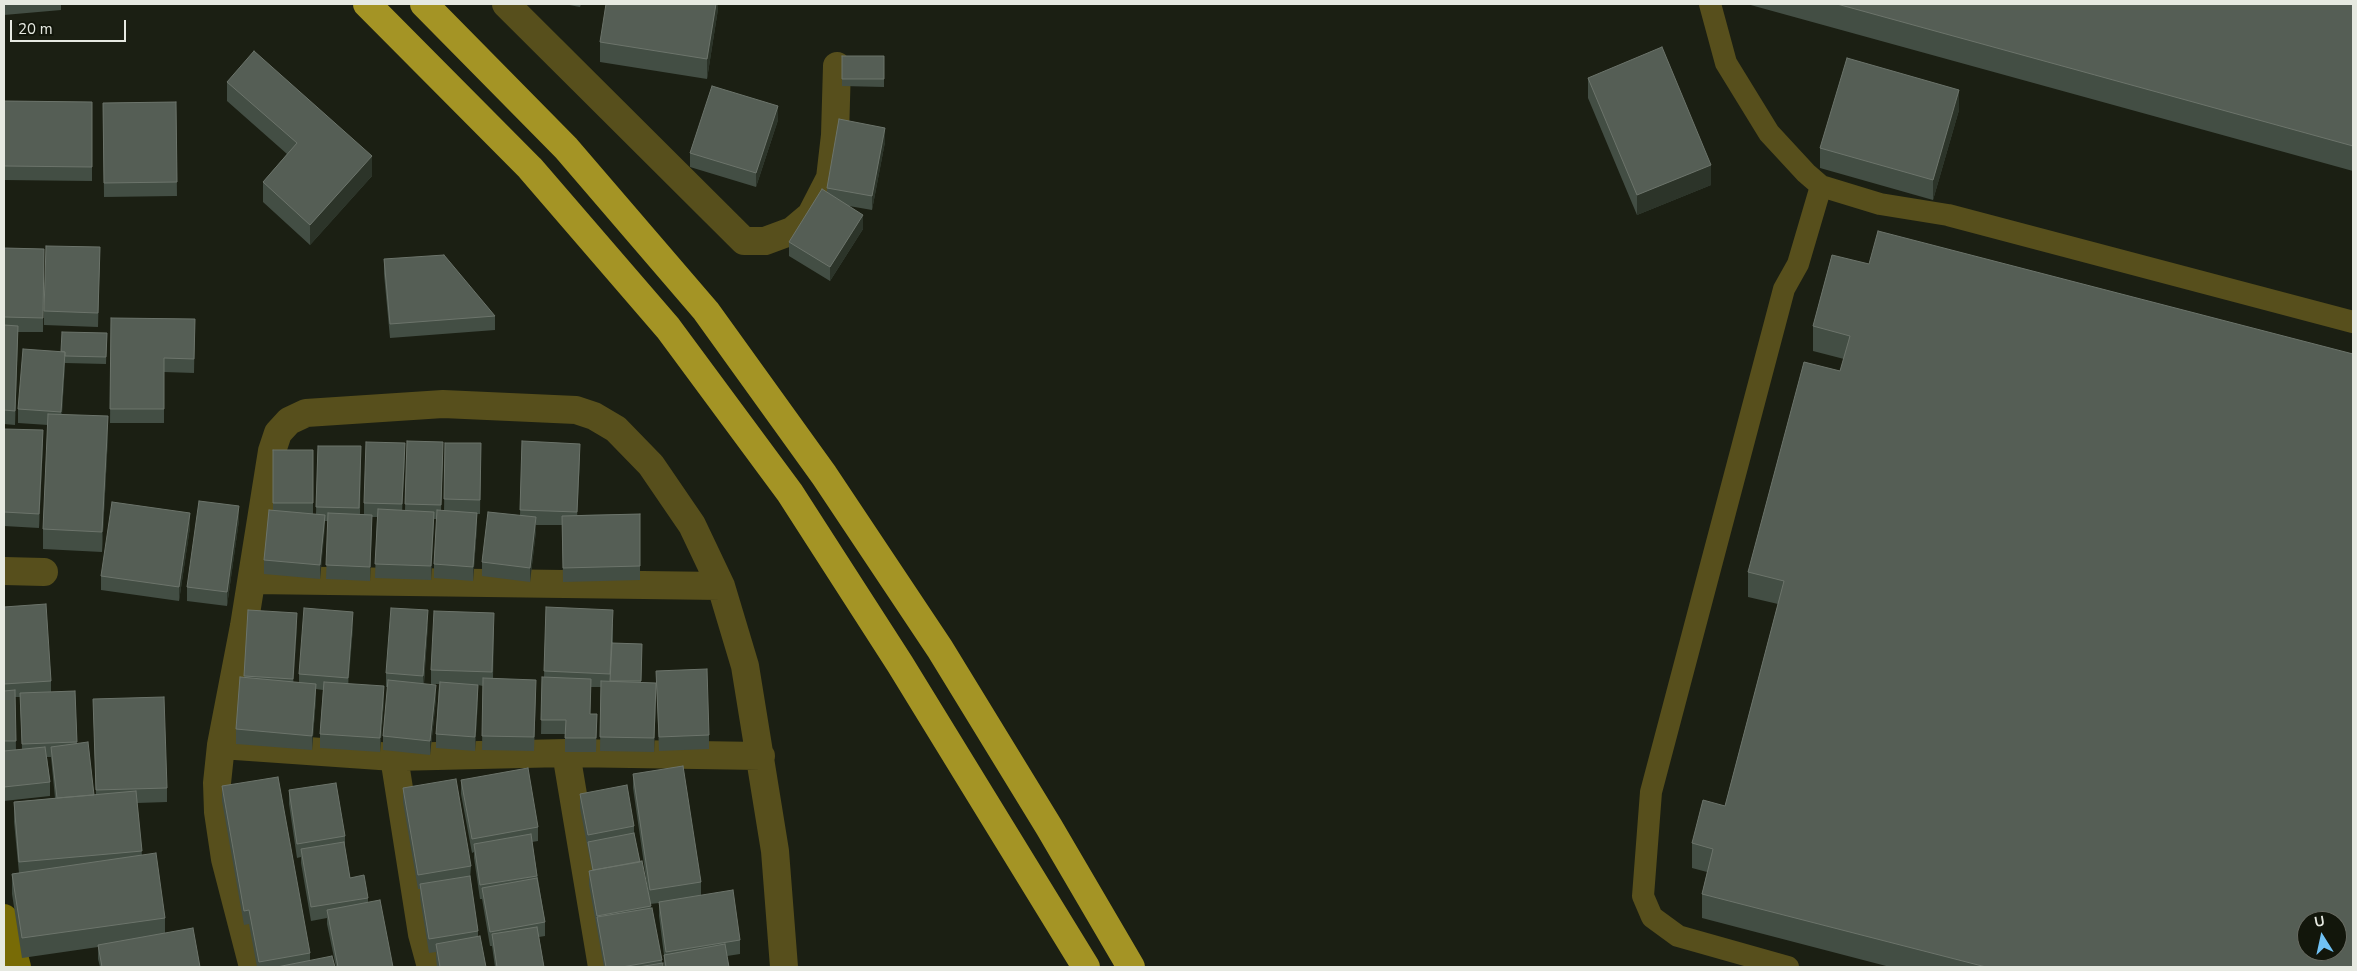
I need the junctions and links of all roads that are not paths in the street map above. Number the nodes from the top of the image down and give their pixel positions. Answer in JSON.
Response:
{"nodes":[{"id":1,"x":367,"y":4,"type":"edge"},
{"id":2,"x":424,"y":4,"type":"edge"},
{"id":3,"x":506,"y":4,"type":"edge"},
{"id":4,"x":1710,"y":4,"type":"edge"},
{"id":5,"x":837,"y":66,"type":"dead end"},
{"id":6,"x":1821,"y":186,"type":"junction"},
{"id":7,"x":2353,"y":322,"type":"edge"},
{"id":8,"x":4,"y":571,"type":"edge"},
{"id":9,"x":44,"y":572,"type":"dead end"},
{"id":10,"x":252,"y":580,"type":"junction"},
{"id":11,"x":721,"y":586,"type":"junction"},
{"id":12,"x":221,"y":746,"type":"junction"},
{"id":13,"x":566,"y":753,"type":"junction"},
{"id":14,"x":761,"y":756,"type":"junction"},
{"id":15,"x":394,"y":757,"type":"junction"},
{"id":16,"x":4,"y":918,"type":"edge"},
{"id":17,"x":17,"y":967,"type":"edge"},
{"id":18,"x":253,"y":967,"type":"edge"},
{"id":19,"x":431,"y":967,"type":"edge"},
{"id":20,"x":602,"y":967,"type":"edge"},
{"id":21,"x":784,"y":967,"type":"edge"},
{"id":22,"x":1086,"y":967,"type":"edge"},
{"id":23,"x":1131,"y":967,"type":"edge"},
{"id":24,"x":1788,"y":967,"type":"edge"}],
"edges":[{"from":1,"to":22,"type":"highway"},
{"from":2,"to":23,"type":"highway"},
{"from":3,"to":5,"type":"street"},
{"from":4,"to":6,"type":"lane"},
{"from":6,"to":7,"type":"lane"},
{"from":6,"to":24,"type":"lane"},
{"from":8,"to":9,"type":"street"},
{"from":10,"to":11,"type":"street"},
{"from":10,"to":11,"type":"street"},
{"from":10,"to":12,"type":"street"},
{"from":11,"to":14,"type":"street"},
{"from":12,"to":15,"type":"street"},
{"from":12,"to":18,"type":"street"},
{"from":13,"to":14,"type":"street"},
{"from":13,"to":15,"type":"street"},
{"from":13,"to":20,"type":"street"},
{"from":14,"to":21,"type":"street"},
{"from":15,"to":19,"type":"street"},
{"from":16,"to":17,"type":"street"}]}
